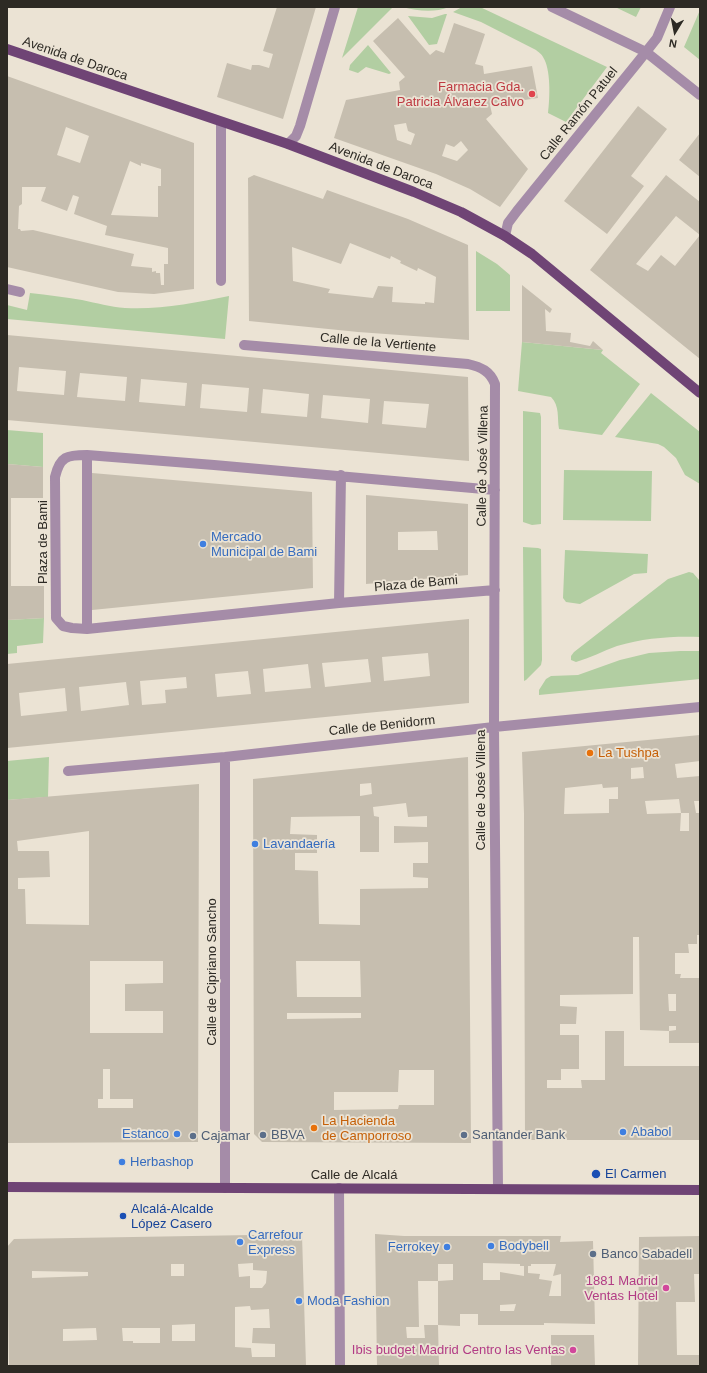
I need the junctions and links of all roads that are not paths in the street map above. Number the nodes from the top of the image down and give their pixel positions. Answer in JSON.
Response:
{"nodes":[{"id":1,"x":335,"y":7,"type":"edge"},
{"id":2,"x":552,"y":7,"type":"edge"},
{"id":3,"x":670,"y":7,"type":"edge"},
{"id":4,"x":7,"y":49,"type":"edge"},
{"id":5,"x":646,"y":52,"type":"junction"},
{"id":6,"x":700,"y":95,"type":"edge"},
{"id":7,"x":221,"y":122,"type":"junction"},
{"id":8,"x":288,"y":144,"type":"junction"},
{"id":9,"x":505,"y":236,"type":"junction"},
{"id":10,"x":221,"y":282,"type":"dead end"},
{"id":11,"x":7,"y":289,"type":"edge"},
{"id":12,"x":20,"y":292,"type":"dead end"},
{"id":13,"x":244,"y":345,"type":"dead end"},
{"id":14,"x":496,"y":390,"type":"joint"},
{"id":15,"x":700,"y":393,"type":"edge"},
{"id":16,"x":87,"y":455,"type":"junction"},
{"id":17,"x":340,"y":475,"type":"junction"},
{"id":18,"x":495,"y":490,"type":"junction"},
{"id":19,"x":495,"y":590,"type":"junction"},
{"id":20,"x":339,"y":603,"type":"junction"},
{"id":21,"x":87,"y":629,"type":"junction"},
{"id":22,"x":700,"y":707,"type":"edge"},
{"id":23,"x":494,"y":727,"type":"junction"},
{"id":24,"x":225,"y":757,"type":"junction"},
{"id":25,"x":68,"y":771,"type":"dead end"},
{"id":26,"x":7,"y":1187,"type":"edge"},
{"id":27,"x":225,"y":1188,"type":"junction"},
{"id":28,"x":339,"y":1188,"type":"junction"},
{"id":29,"x":498,"y":1189,"type":"junction"},
{"id":30,"x":700,"y":1190,"type":"edge"},
{"id":31,"x":340,"y":1366,"type":"edge"}],
"edges":[{"from":1,"to":8,"type":"street"},
{"from":2,"to":5,"type":"street"},
{"from":3,"to":5,"type":"street","name":"Calle Ramón Patuel"},
{"from":4,"to":7,"type":"main road","name":"Avenida de Daroca"},
{"from":5,"to":6,"type":"street"},
{"from":5,"to":9,"type":"street","name":"Calle Ramón Patuel"},
{"from":7,"to":8,"type":"main road","name":"Avenida de Daroca"},
{"from":7,"to":10,"type":"street"},
{"from":8,"to":9,"type":"main road","name":"Avenida de Daroca"},
{"from":9,"to":15,"type":"main road","name":"Avenida de Daroca"},
{"from":11,"to":12,"type":"street"},
{"from":13,"to":14,"type":"street","name":"Calle de la Vertiente"},
{"from":14,"to":18,"type":"street","name":"Calle de José Villena"},
{"from":16,"to":17,"type":"street","name":"Plaza de Bami"},
{"from":16,"to":21,"type":"street"},
{"from":16,"to":21,"type":"street","name":"Plaza de Bami"},
{"from":17,"to":18,"type":"street","name":"Plaza de Bami"},
{"from":17,"to":20,"type":"street"},
{"from":18,"to":19,"type":"street","name":"Calle de José Villena"},
{"from":19,"to":20,"type":"street","name":"Plaza de Bami"},
{"from":19,"to":23,"type":"street","name":"Calle de José Villena"},
{"from":20,"to":21,"type":"street","name":"Plaza de Bami"},
{"from":22,"to":23,"type":"street","name":"Calle de Benidorm"},
{"from":23,"to":24,"type":"street","name":"Calle de Benidorm"},
{"from":23,"to":29,"type":"street","name":"Calle de José Villena"},
{"from":24,"to":25,"type":"street","name":"Calle de Benidorm"},
{"from":24,"to":27,"type":"street","name":"Calle de Cipriano Sancho"},
{"from":26,"to":27,"type":"main road","name":"Calle de Alcalá"},
{"from":27,"to":28,"type":"main road","name":"Calle de Alcalá"},
{"from":28,"to":29,"type":"main road","name":"Calle de Alcalá"},
{"from":28,"to":31,"type":"street"},
{"from":29,"to":30,"type":"main road","name":"Calle de Alcalá"}]}
